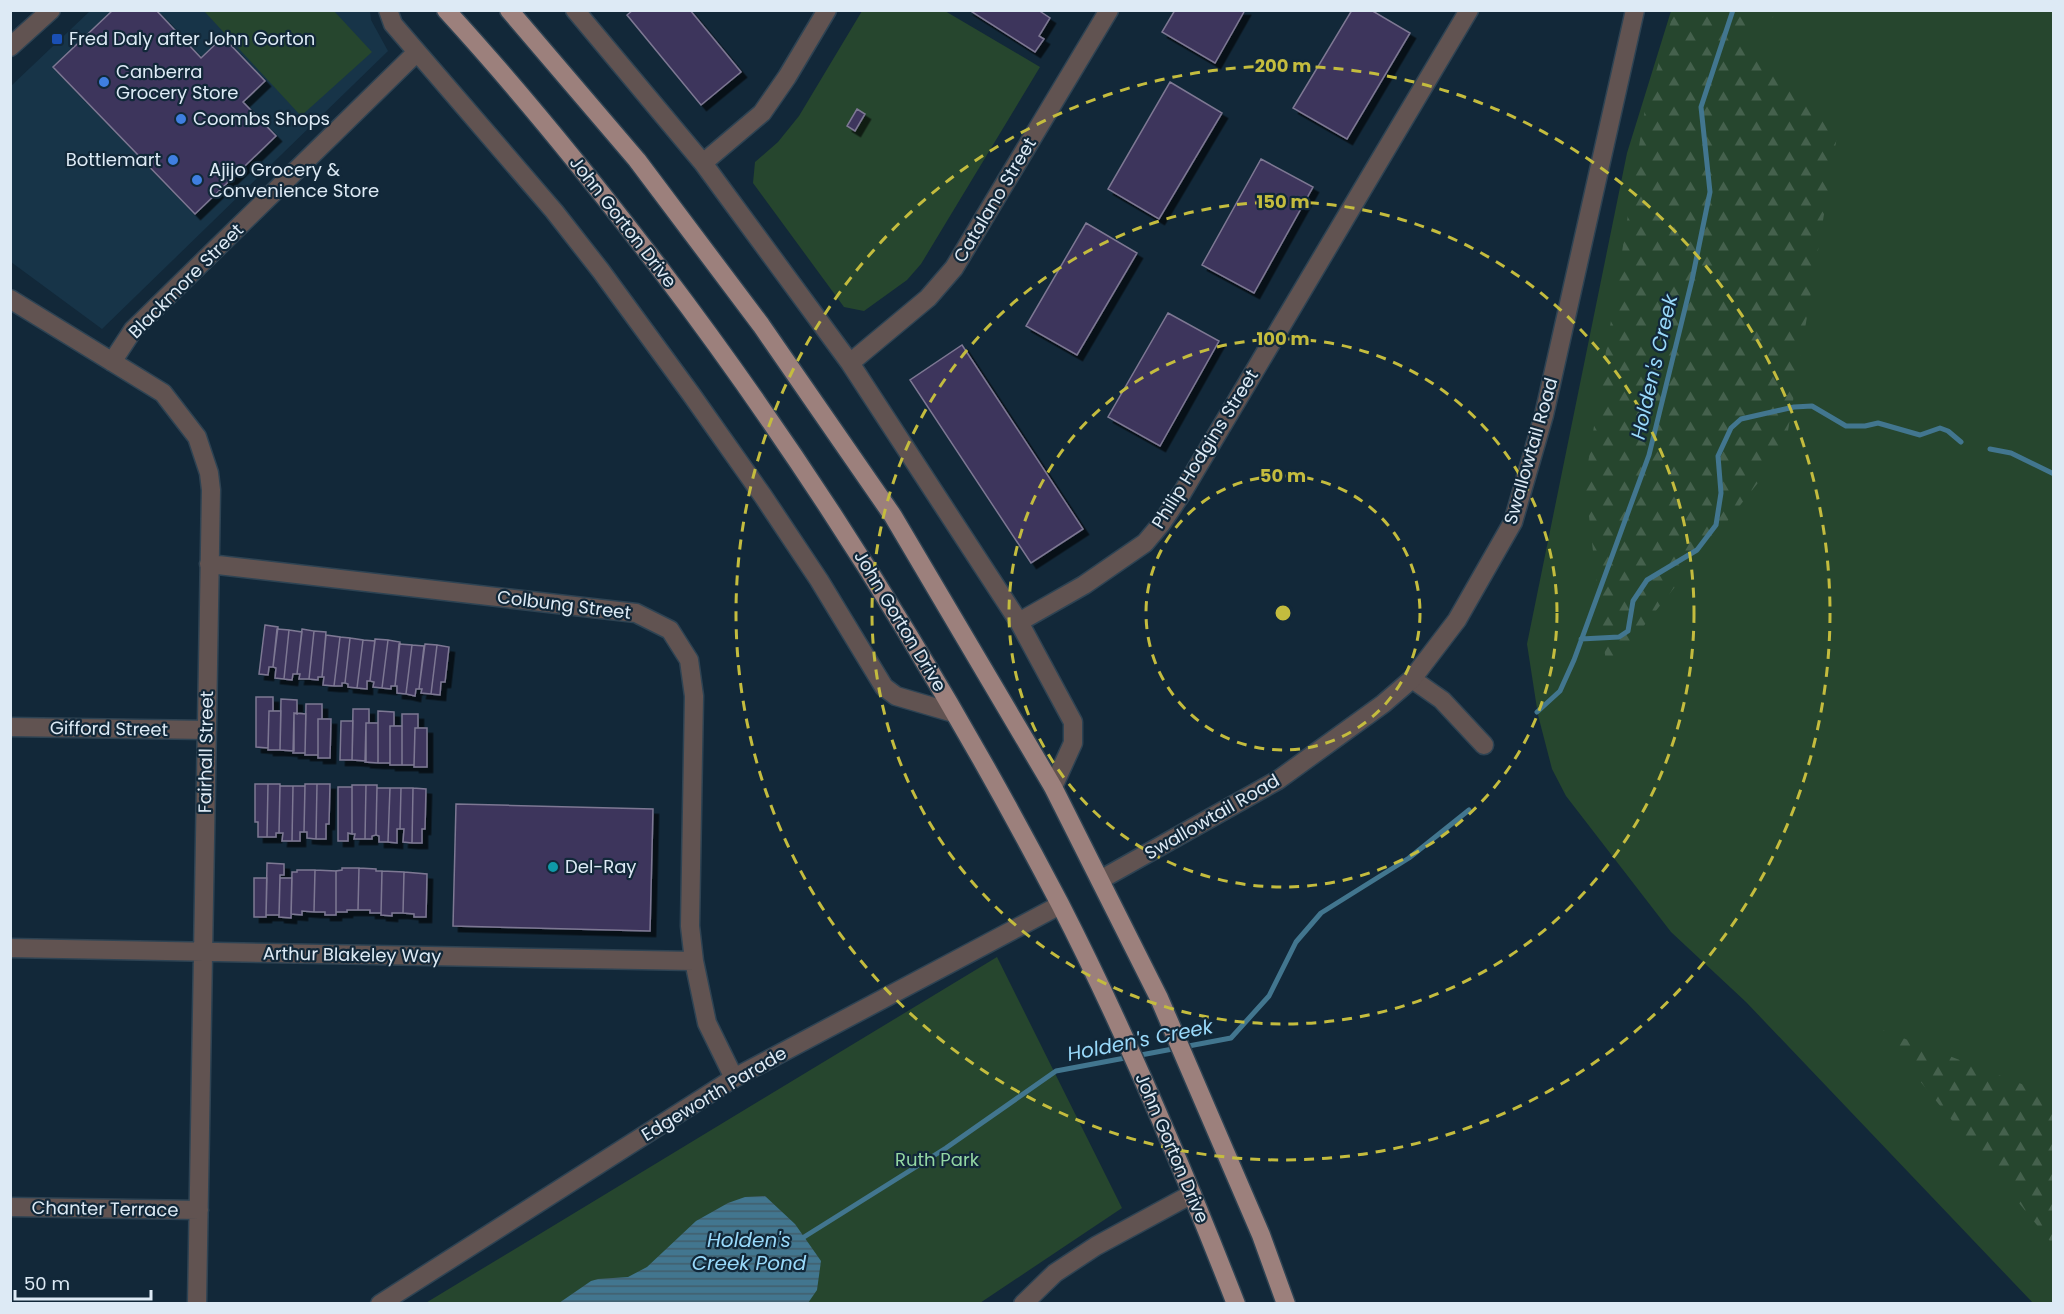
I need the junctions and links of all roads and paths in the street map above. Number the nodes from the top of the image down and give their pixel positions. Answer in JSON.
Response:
{"nodes":[{"id":1,"x":51,"y":10,"type":"edge"},
{"id":2,"x":388,"y":10,"type":"edge"},
{"id":3,"x":446,"y":10,"type":"edge"},
{"id":4,"x":509,"y":10,"type":"edge"},
{"id":5,"x":575,"y":10,"type":"edge"},
{"id":6,"x":827,"y":10,"type":"edge"},
{"id":7,"x":1109,"y":10,"type":"edge"},
{"id":8,"x":1635,"y":10,"type":"edge"},
{"id":9,"x":1468,"y":11,"type":"edge"},
{"id":10,"x":10,"y":47,"type":"edge"},
{"id":11,"x":417,"y":52,"type":"junction"},
{"id":12,"x":703,"y":163,"type":"junction"},
{"id":13,"x":10,"y":299,"type":"edge"},
{"id":14,"x":112,"y":362,"type":"junction"},
{"id":15,"x":850,"y":363,"type":"junction"},
{"id":16,"x":209,"y":564,"type":"junction"},
{"id":17,"x":1019,"y":622,"type":"junction"},
{"id":18,"x":1412,"y":679,"type":"junction"},
{"id":19,"x":954,"y":713,"type":"junction"},
{"id":20,"x":10,"y":727,"type":"edge"},
{"id":21,"x":207,"y":730,"type":"junction"},
{"id":22,"x":1484,"y":746,"type":"dead end"},
{"id":23,"x":1053,"y":787,"type":"junction"},
{"id":24,"x":1100,"y":880,"type":"junction"},
{"id":25,"x":1060,"y":905,"type":"junction"},
{"id":26,"x":10,"y":948,"type":"edge"},
{"id":27,"x":203,"y":952,"type":"junction"},
{"id":28,"x":694,"y":961,"type":"junction"},
{"id":29,"x":734,"y":1078,"type":"junction"},
{"id":30,"x":1192,"y":1194,"type":"junction"},
{"id":31,"x":10,"y":1207,"type":"edge"},
{"id":32,"x":199,"y":1210,"type":"junction"},
{"id":33,"x":197,"y":1304,"type":"edge"},
{"id":34,"x":380,"y":1304,"type":"edge"},
{"id":35,"x":1023,"y":1304,"type":"edge"},
{"id":36,"x":1236,"y":1304,"type":"edge"},
{"id":37,"x":1286,"y":1304,"type":"edge"}],
"edges":[{"from":1,"to":10,"type":"street"},
{"from":2,"to":11,"type":"street"},
{"from":3,"to":19,"type":"main road","name":"John Gorton Drive"},
{"from":4,"to":23,"type":"main road"},
{"from":5,"to":12,"type":"street"},
{"from":6,"to":12,"type":"street"},
{"from":7,"to":15,"type":"street","name":"Catalano Street"},
{"from":8,"to":18,"type":"street","name":"Swallowtail Road"},
{"from":9,"to":17,"type":"street","name":"Philip Hodgins Street"},
{"from":11,"to":14,"type":"street","name":"Blackmore Street"},
{"from":11,"to":19,"type":"street"},
{"from":12,"to":15,"type":"street"},
{"from":13,"to":14,"type":"street","name":"Fairhall Street"},
{"from":14,"to":16,"type":"street","name":"Fairhall Street"},
{"from":15,"to":17,"type":"street"},
{"from":16,"to":21,"type":"street","name":"Fairhall Street"},
{"from":16,"to":28,"type":"street","name":"Colbung Street"},
{"from":17,"to":23,"type":"street"},
{"from":18,"to":22,"type":"street"},
{"from":18,"to":24,"type":"street","name":"Swallowtail Road"},
{"from":19,"to":25,"type":"main road","name":"John Gorton Drive"},
{"from":20,"to":21,"type":"street","name":"Gifford Street"},
{"from":21,"to":27,"type":"street","name":"Fairhall Street"},
{"from":23,"to":24,"type":"main road"},
{"from":24,"to":37,"type":"main road"},
{"from":25,"to":29,"type":"street","name":"Edgeworth Parade"},
{"from":25,"to":30,"type":"main road","name":"John Gorton Drive"},
{"from":26,"to":27,"type":"street","name":"Arthur Blakeley Way"},
{"from":27,"to":28,"type":"street","name":"Arthur Blakeley Way"},
{"from":27,"to":32,"type":"street","name":"Fairhall Street"},
{"from":28,"to":29,"type":"street","name":"Colbung Street"},
{"from":29,"to":34,"type":"street","name":"Edgeworth Parade"},
{"from":30,"to":35,"type":"street"},
{"from":30,"to":36,"type":"main road","name":"John Gorton Drive"},
{"from":31,"to":32,"type":"street","name":"Chanter Terrace"},
{"from":32,"to":33,"type":"street","name":"Fairhall Street"}]}
